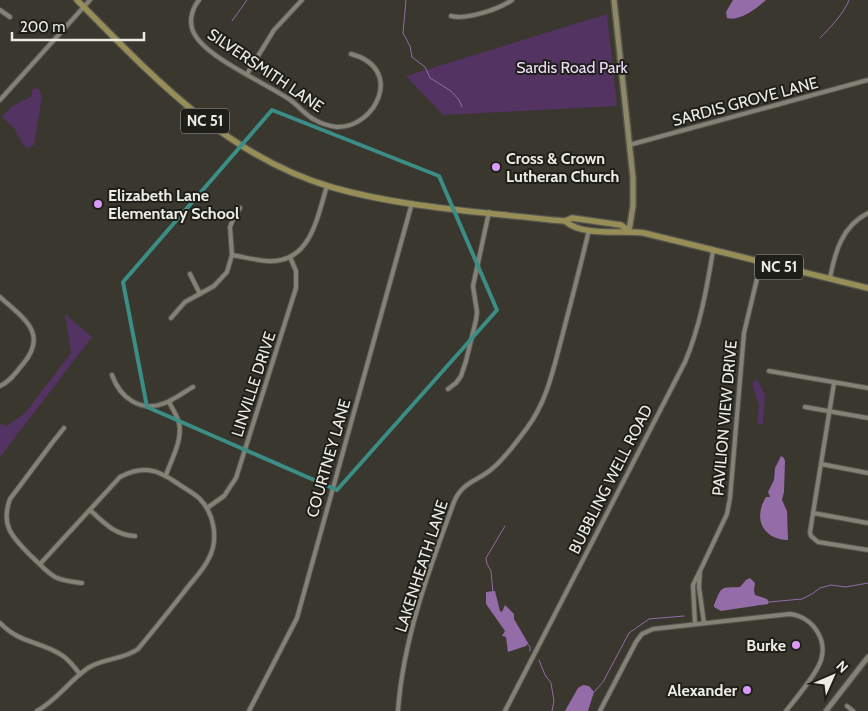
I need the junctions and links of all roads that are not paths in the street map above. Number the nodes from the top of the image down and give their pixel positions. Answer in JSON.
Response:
{"nodes":[{"id":1,"x":77,"y":0,"type":"edge"},
{"id":2,"x":90,"y":0,"type":"edge"},
{"id":3,"x":199,"y":0,"type":"edge"},
{"id":4,"x":302,"y":0,"type":"edge"},
{"id":5,"x":512,"y":0,"type":"edge"},
{"id":6,"x":614,"y":0,"type":"edge"},
{"id":7,"x":83,"y":7,"type":"junction"},
{"id":8,"x":0,"y":10,"type":"edge"},
{"id":9,"x":451,"y":16,"type":"dead end"},
{"id":10,"x":10,"y":17,"type":"dead end"},
{"id":11,"x":351,"y":54,"type":"dead end"},
{"id":12,"x":247,"y":74,"type":"junction"},
{"id":13,"x":868,"y":80,"type":"edge"},
{"id":14,"x":0,"y":100,"type":"edge"},
{"id":15,"x":629,"y":145,"type":"junction"},
{"id":16,"x":327,"y":186,"type":"junction"},
{"id":17,"x":412,"y":204,"type":"junction"},
{"id":18,"x":240,"y":208,"type":"dead end"},
{"id":19,"x":489,"y":212,"type":"junction"},
{"id":20,"x":868,"y":212,"type":"edge"},
{"id":21,"x":565,"y":221,"type":"junction"},
{"id":22,"x":589,"y":230,"type":"junction"},
{"id":23,"x":629,"y":231,"type":"junction"},
{"id":24,"x":713,"y":251,"type":"junction"},
{"id":25,"x":232,"y":255,"type":"junction"},
{"id":26,"x":290,"y":256,"type":"junction"},
{"id":27,"x":761,"y":262,"type":"junction"},
{"id":28,"x":190,"y":274,"type":"dead end"},
{"id":29,"x":830,"y":278,"type":"junction"},
{"id":30,"x":868,"y":288,"type":"edge"},
{"id":31,"x":200,"y":294,"type":"junction"},
{"id":32,"x":0,"y":297,"type":"edge"},
{"id":33,"x":172,"y":318,"type":"dead end"},
{"id":34,"x":769,"y":371,"type":"dead end"},
{"id":35,"x":112,"y":375,"type":"dead end"},
{"id":36,"x":834,"y":383,"type":"junction"},
{"id":37,"x":0,"y":386,"type":"edge"},
{"id":38,"x":193,"y":387,"type":"dead end"},
{"id":39,"x":868,"y":388,"type":"edge"},
{"id":40,"x":448,"y":389,"type":"dead end"},
{"id":41,"x":169,"y":402,"type":"junction"},
{"id":42,"x":805,"y":408,"type":"dead end"},
{"id":43,"x":830,"y":412,"type":"junction"},
{"id":44,"x":868,"y":418,"type":"edge"},
{"id":45,"x":64,"y":428,"type":"dead end"},
{"id":46,"x":821,"y":464,"type":"junction"},
{"id":47,"x":868,"y":472,"type":"edge"},
{"id":48,"x":166,"y":475,"type":"junction"},
{"id":49,"x":206,"y":508,"type":"junction"},
{"id":50,"x":90,"y":510,"type":"junction"},
{"id":51,"x":813,"y":513,"type":"junction"},
{"id":52,"x":868,"y":523,"type":"edge"},
{"id":53,"x":135,"y":536,"type":"dead end"},
{"id":54,"x":868,"y":550,"type":"edge"},
{"id":55,"x":40,"y":564,"type":"junction"},
{"id":56,"x":700,"y":571,"type":"junction"},
{"id":57,"x":82,"y":583,"type":"dead end"},
{"id":58,"x":0,"y":623,"type":"edge"},
{"id":59,"x":704,"y":623,"type":"junction"},
{"id":60,"x":695,"y":624,"type":"junction"},
{"id":61,"x":867,"y":661,"type":"edge"},
{"id":62,"x":80,"y":674,"type":"junction"},
{"id":63,"x":847,"y":706,"type":"dead end"},
{"id":64,"x":37,"y":711,"type":"edge"},
{"id":65,"x":249,"y":711,"type":"edge"},
{"id":66,"x":398,"y":711,"type":"edge"},
{"id":67,"x":505,"y":711,"type":"edge"},
{"id":68,"x":600,"y":711,"type":"edge"},
{"id":69,"x":786,"y":711,"type":"edge"},
{"id":70,"x":826,"y":711,"type":"edge"},
{"id":71,"x":853,"y":711,"type":"edge"}],
"edges":[{"from":1,"to":7,"type":"main road","number":"NC 51"},
{"from":2,"to":7,"type":"street"},
{"from":3,"to":12,"type":"street","name":"SILVERSMITH LANE"},
{"from":4,"to":12,"type":"street"},
{"from":5,"to":9,"type":"street"},
{"from":6,"to":15,"type":"main road"},
{"from":7,"to":14,"type":"street"},
{"from":7,"to":16,"type":"main road","number":"NC 51"},
{"from":8,"to":10,"type":"street"},
{"from":11,"to":12,"type":"street","name":"SILVERSMITH LANE"},
{"from":13,"to":15,"type":"street","name":"SARDIS GROVE LANE"},
{"from":15,"to":23,"type":"main road"},
{"from":16,"to":17,"type":"main road","number":"NC 51"},
{"from":16,"to":26,"type":"street"},
{"from":17,"to":19,"type":"main road","number":"NC 51"},
{"from":17,"to":65,"type":"street","name":"COURTNEY LANE"},
{"from":18,"to":25,"type":"street"},
{"from":19,"to":21,"type":"main road","number":"NC 51"},
{"from":19,"to":40,"type":"street"},
{"from":20,"to":29,"type":"street"},
{"from":21,"to":22,"type":"main road","number":"NC 51"},
{"from":21,"to":23,"type":"main road","number":"NC 51"},
{"from":22,"to":23,"type":"main road","number":"NC 51"},
{"from":22,"to":66,"type":"street","name":"LAKENHEATH LANE"},
{"from":23,"to":24,"type":"main road","number":"NC 51"},
{"from":24,"to":27,"type":"main road","number":"NC 51"},
{"from":24,"to":67,"type":"street","name":"BUBBLING WELL ROAD"},
{"from":25,"to":26,"type":"street"},
{"from":25,"to":31,"type":"street"},
{"from":26,"to":49,"type":"street","name":"LINVILLE DRIVE"},
{"from":27,"to":29,"type":"main road","number":"NC 51"},
{"from":27,"to":56,"type":"street","name":"PAVILION VIEW DRIVE"},
{"from":28,"to":31,"type":"street"},
{"from":29,"to":30,"type":"main road","number":"NC 51"},
{"from":31,"to":33,"type":"street"},
{"from":32,"to":37,"type":"street"},
{"from":34,"to":36,"type":"street"},
{"from":35,"to":41,"type":"street"},
{"from":36,"to":39,"type":"street"},
{"from":36,"to":43,"type":"street"},
{"from":38,"to":41,"type":"street"},
{"from":41,"to":48,"type":"street"},
{"from":42,"to":43,"type":"street"},
{"from":43,"to":44,"type":"street"},
{"from":43,"to":46,"type":"street"},
{"from":45,"to":55,"type":"street"},
{"from":46,"to":47,"type":"street"},
{"from":46,"to":51,"type":"street"},
{"from":48,"to":49,"type":"street"},
{"from":48,"to":50,"type":"street"},
{"from":49,"to":62,"type":"street"},
{"from":50,"to":53,"type":"street"},
{"from":50,"to":55,"type":"street"},
{"from":51,"to":52,"type":"street"},
{"from":51,"to":54,"type":"street"},
{"from":55,"to":57,"type":"street"},
{"from":56,"to":59,"type":"street","name":"PAVILION VIEW DRIVE"},
{"from":56,"to":60,"type":"street","name":"PAVILION VIEW DRIVE"},
{"from":58,"to":62,"type":"street"},
{"from":59,"to":60,"type":"street"},
{"from":59,"to":69,"type":"street"},
{"from":60,"to":68,"type":"street"},
{"from":61,"to":70,"type":"street"},
{"from":62,"to":64,"type":"street"},
{"from":63,"to":71,"type":"street"}]}
